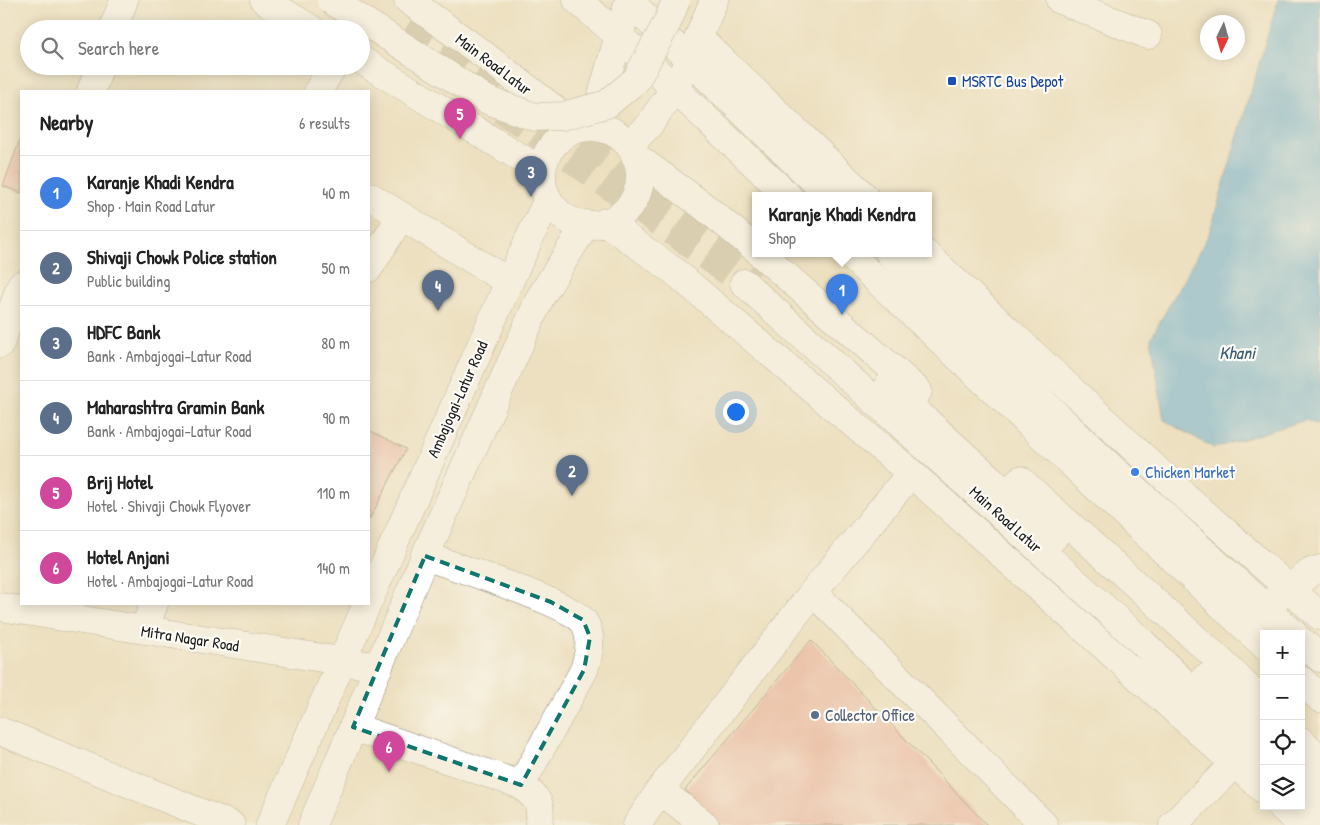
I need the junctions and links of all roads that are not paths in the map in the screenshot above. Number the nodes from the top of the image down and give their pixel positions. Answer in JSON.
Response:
{"nodes":[{"id":1,"x":124,"y":0,"type":"edge"},
{"id":2,"x":264,"y":0,"type":"edge"},
{"id":3,"x":331,"y":0,"type":"edge"},
{"id":4,"x":408,"y":0,"type":"edge"},
{"id":5,"x":577,"y":0,"type":"edge"},
{"id":6,"x":629,"y":0,"type":"edge"},
{"id":7,"x":676,"y":0,"type":"edge"},
{"id":8,"x":714,"y":0,"type":"edge"},
{"id":9,"x":1060,"y":0,"type":"edge"},
{"id":10,"x":116,"y":20,"type":"edge"},
{"id":11,"x":296,"y":20,"type":"edge"},
{"id":12,"x":362,"y":20,"type":"edge"},
{"id":13,"x":370,"y":25,"type":"edge"},
{"id":14,"x":618,"y":35,"type":"junction"},
{"id":15,"x":1148,"y":35,"type":"dead end"},
{"id":16,"x":694,"y":49,"type":"junction"},
{"id":17,"x":370,"y":66,"type":"edge"},
{"id":18,"x":97,"y":75,"type":"edge"},
{"id":19,"x":328,"y":75,"type":"edge"},
{"id":20,"x":674,"y":89,"type":"junction"},
{"id":21,"x":91,"y":90,"type":"edge"},
{"id":22,"x":319,"y":90,"type":"edge"},
{"id":23,"x":586,"y":128,"type":"junction"},
{"id":24,"x":632,"y":150,"type":"junction"},
{"id":25,"x":542,"y":171,"type":"junction"},
{"id":26,"x":784,"y":192,"type":"edge"},
{"id":27,"x":826,"y":192,"type":"edge"},
{"id":28,"x":859,"y":192,"type":"edge"},
{"id":29,"x":370,"y":197,"type":"edge"},
{"id":30,"x":548,"y":199,"type":"junction"},
{"id":31,"x":401,"y":216,"type":"junction"},
{"id":32,"x":596,"y":223,"type":"junction"},
{"id":33,"x":852,"y":257,"type":"edge"},
{"id":34,"x":893,"y":257,"type":"edge"},
{"id":35,"x":929,"y":257,"type":"edge"},
{"id":36,"x":755,"y":264,"type":"edge"},
{"id":37,"x":370,"y":266,"type":"edge"},
{"id":38,"x":509,"y":282,"type":"junction"},
{"id":39,"x":20,"y":288,"type":"edge"},
{"id":40,"x":0,"y":344,"type":"edge"},
{"id":41,"x":911,"y":473,"type":"junction"},
{"id":42,"x":425,"y":556,"type":"junction"},
{"id":43,"x":1320,"y":569,"type":"edge"},
{"id":44,"x":1288,"y":589,"type":"junction"},
{"id":45,"x":813,"y":592,"type":"junction"},
{"id":46,"x":370,"y":598,"type":"edge"},
{"id":47,"x":154,"y":605,"type":"edge"},
{"id":48,"x":367,"y":605,"type":"edge"},
{"id":49,"x":0,"y":607,"type":"edge"},
{"id":50,"x":1265,"y":607,"type":"junction"},
{"id":51,"x":35,"y":608,"type":"edge"},
{"id":52,"x":1320,"y":616,"type":"edge"},
{"id":53,"x":144,"y":630,"type":"junction"},
{"id":54,"x":1290,"y":630,"type":"edge"},
{"id":55,"x":1254,"y":636,"type":"edge"},
{"id":56,"x":1305,"y":645,"type":"edge"},
{"id":57,"x":1320,"y":658,"type":"edge"},
{"id":58,"x":342,"y":662,"type":"junction"},
{"id":59,"x":379,"y":667,"type":"junction"},
{"id":60,"x":1305,"y":684,"type":"edge"},
{"id":61,"x":1320,"y":698,"type":"edge"},
{"id":62,"x":1260,"y":700,"type":"edge"},
{"id":63,"x":353,"y":727,"type":"junction"},
{"id":64,"x":1260,"y":729,"type":"edge"},
{"id":65,"x":0,"y":731,"type":"edge"},
{"id":66,"x":1305,"y":745,"type":"edge"},
{"id":67,"x":1260,"y":757,"type":"edge"},
{"id":68,"x":1320,"y":759,"type":"edge"},
{"id":69,"x":1234,"y":763,"type":"junction"},
{"id":70,"x":1305,"y":772,"type":"edge"},
{"id":71,"x":521,"y":785,"type":"junction"},
{"id":72,"x":1320,"y":785,"type":"edge"},
{"id":73,"x":1260,"y":786,"type":"edge"},
{"id":74,"x":660,"y":790,"type":"junction"},
{"id":75,"x":1305,"y":802,"type":"edge"},
{"id":76,"x":1285,"y":810,"type":"edge"},
{"id":77,"x":1320,"y":816,"type":"edge"},
{"id":78,"x":231,"y":825,"type":"edge"},
{"id":79,"x":270,"y":825,"type":"edge"},
{"id":80,"x":312,"y":825,"type":"edge"},
{"id":81,"x":540,"y":825,"type":"edge"},
{"id":82,"x":638,"y":825,"type":"edge"},
{"id":83,"x":705,"y":825,"type":"edge"},
{"id":84,"x":1044,"y":825,"type":"edge"},
{"id":85,"x":1173,"y":825,"type":"edge"},
{"id":86,"x":1301,"y":825,"type":"edge"}],
"edges":[{"from":1,"to":10,"type":"main road"},
{"from":2,"to":11,"type":"main road"},
{"from":3,"to":12,"type":"main road","bridge":true},
{"from":4,"to":23,"type":"main road","name":"Main Road Latur"},
{"from":5,"to":14,"type":"main road"},
{"from":6,"to":14,"type":"main road"},
{"from":6,"to":16,"type":"main road"},
{"from":7,"to":13,"type":"main road","bridge":true},
{"from":8,"to":16,"type":"main road"},
{"from":9,"to":15,"type":"main road"},
{"from":14,"to":20,"type":"main road"},
{"from":14,"to":23,"type":"main road"},
{"from":16,"to":20,"type":"main road"},
{"from":16,"to":27,"type":"main road"},
{"from":16,"to":28,"type":"main road"},
{"from":17,"to":25,"type":"main road"},
{"from":18,"to":21,"type":"main road"},
{"from":19,"to":22,"type":"main road"},
{"from":20,"to":24,"type":"main road"},
{"from":20,"to":26,"type":"main road"},
{"from":23,"to":24,"type":"main road"},
{"from":23,"to":25,"type":"main road"},
{"from":24,"to":32,"type":"main road"},
{"from":24,"to":36,"type":"main road"},
{"from":25,"to":30,"type":"main road"},
{"from":29,"to":31,"type":"main road"},
{"from":30,"to":32,"type":"main road"},
{"from":30,"to":38,"type":"main road","name":"Ambajogai-Latur Road"},
{"from":31,"to":37,"type":"main road"},
{"from":31,"to":38,"type":"main road"},
{"from":32,"to":41,"type":"main road"},
{"from":32,"to":42,"type":"main road"},
{"from":33,"to":55,"type":"main road"},
{"from":34,"to":50,"type":"main road"},
{"from":35,"to":44,"type":"main road"},
{"from":36,"to":62,"type":"main road"},
{"from":36,"to":64,"type":"main road","name":"Main Road Latur"},
{"from":36,"to":67,"type":"main road","name":"Main Road Latur"},
{"from":38,"to":46,"type":"main road","name":"Ambajogai-Latur Road"},
{"from":39,"to":40,"type":"main road"},
{"from":41,"to":45,"type":"main road"},
{"from":41,"to":69,"type":"main road"},
{"from":42,"to":59,"type":"main road"},
{"from":42,"to":71,"type":"main road"},
{"from":43,"to":44,"type":"main road"},
{"from":44,"to":50,"type":"main road"},
{"from":44,"to":52,"type":"main road"},
{"from":45,"to":74,"type":"main road"},
{"from":45,"to":84,"type":"main road"},
{"from":47,"to":53,"type":"main road"},
{"from":48,"to":58,"type":"main road"},
{"from":49,"to":51,"type":"main road","name":"Mitra Nagar Road"},
{"from":50,"to":54,"type":"main road"},
{"from":50,"to":55,"type":"main road"},
{"from":51,"to":53,"type":"main road","name":"Mitra Nagar Road"},
{"from":53,"to":58,"type":"main road","name":"Mitra Nagar Road"},
{"from":56,"to":57,"type":"main road"},
{"from":58,"to":59,"type":"main road","name":"Mitra Nagar Road"},
{"from":58,"to":79,"type":"main road"},
{"from":59,"to":63,"type":"main road"},
{"from":60,"to":61,"type":"main road"},
{"from":63,"to":71,"type":"main road"},
{"from":63,"to":80,"type":"main road"},
{"from":65,"to":78,"type":"main road"},
{"from":66,"to":68,"type":"main road"},
{"from":69,"to":73,"type":"main road"},
{"from":69,"to":85,"type":"main road"},
{"from":70,"to":72,"type":"main road"},
{"from":71,"to":81,"type":"main road"},
{"from":74,"to":82,"type":"main road"},
{"from":74,"to":83,"type":"main road"},
{"from":75,"to":77,"type":"main road"},
{"from":76,"to":86,"type":"main road"}]}
